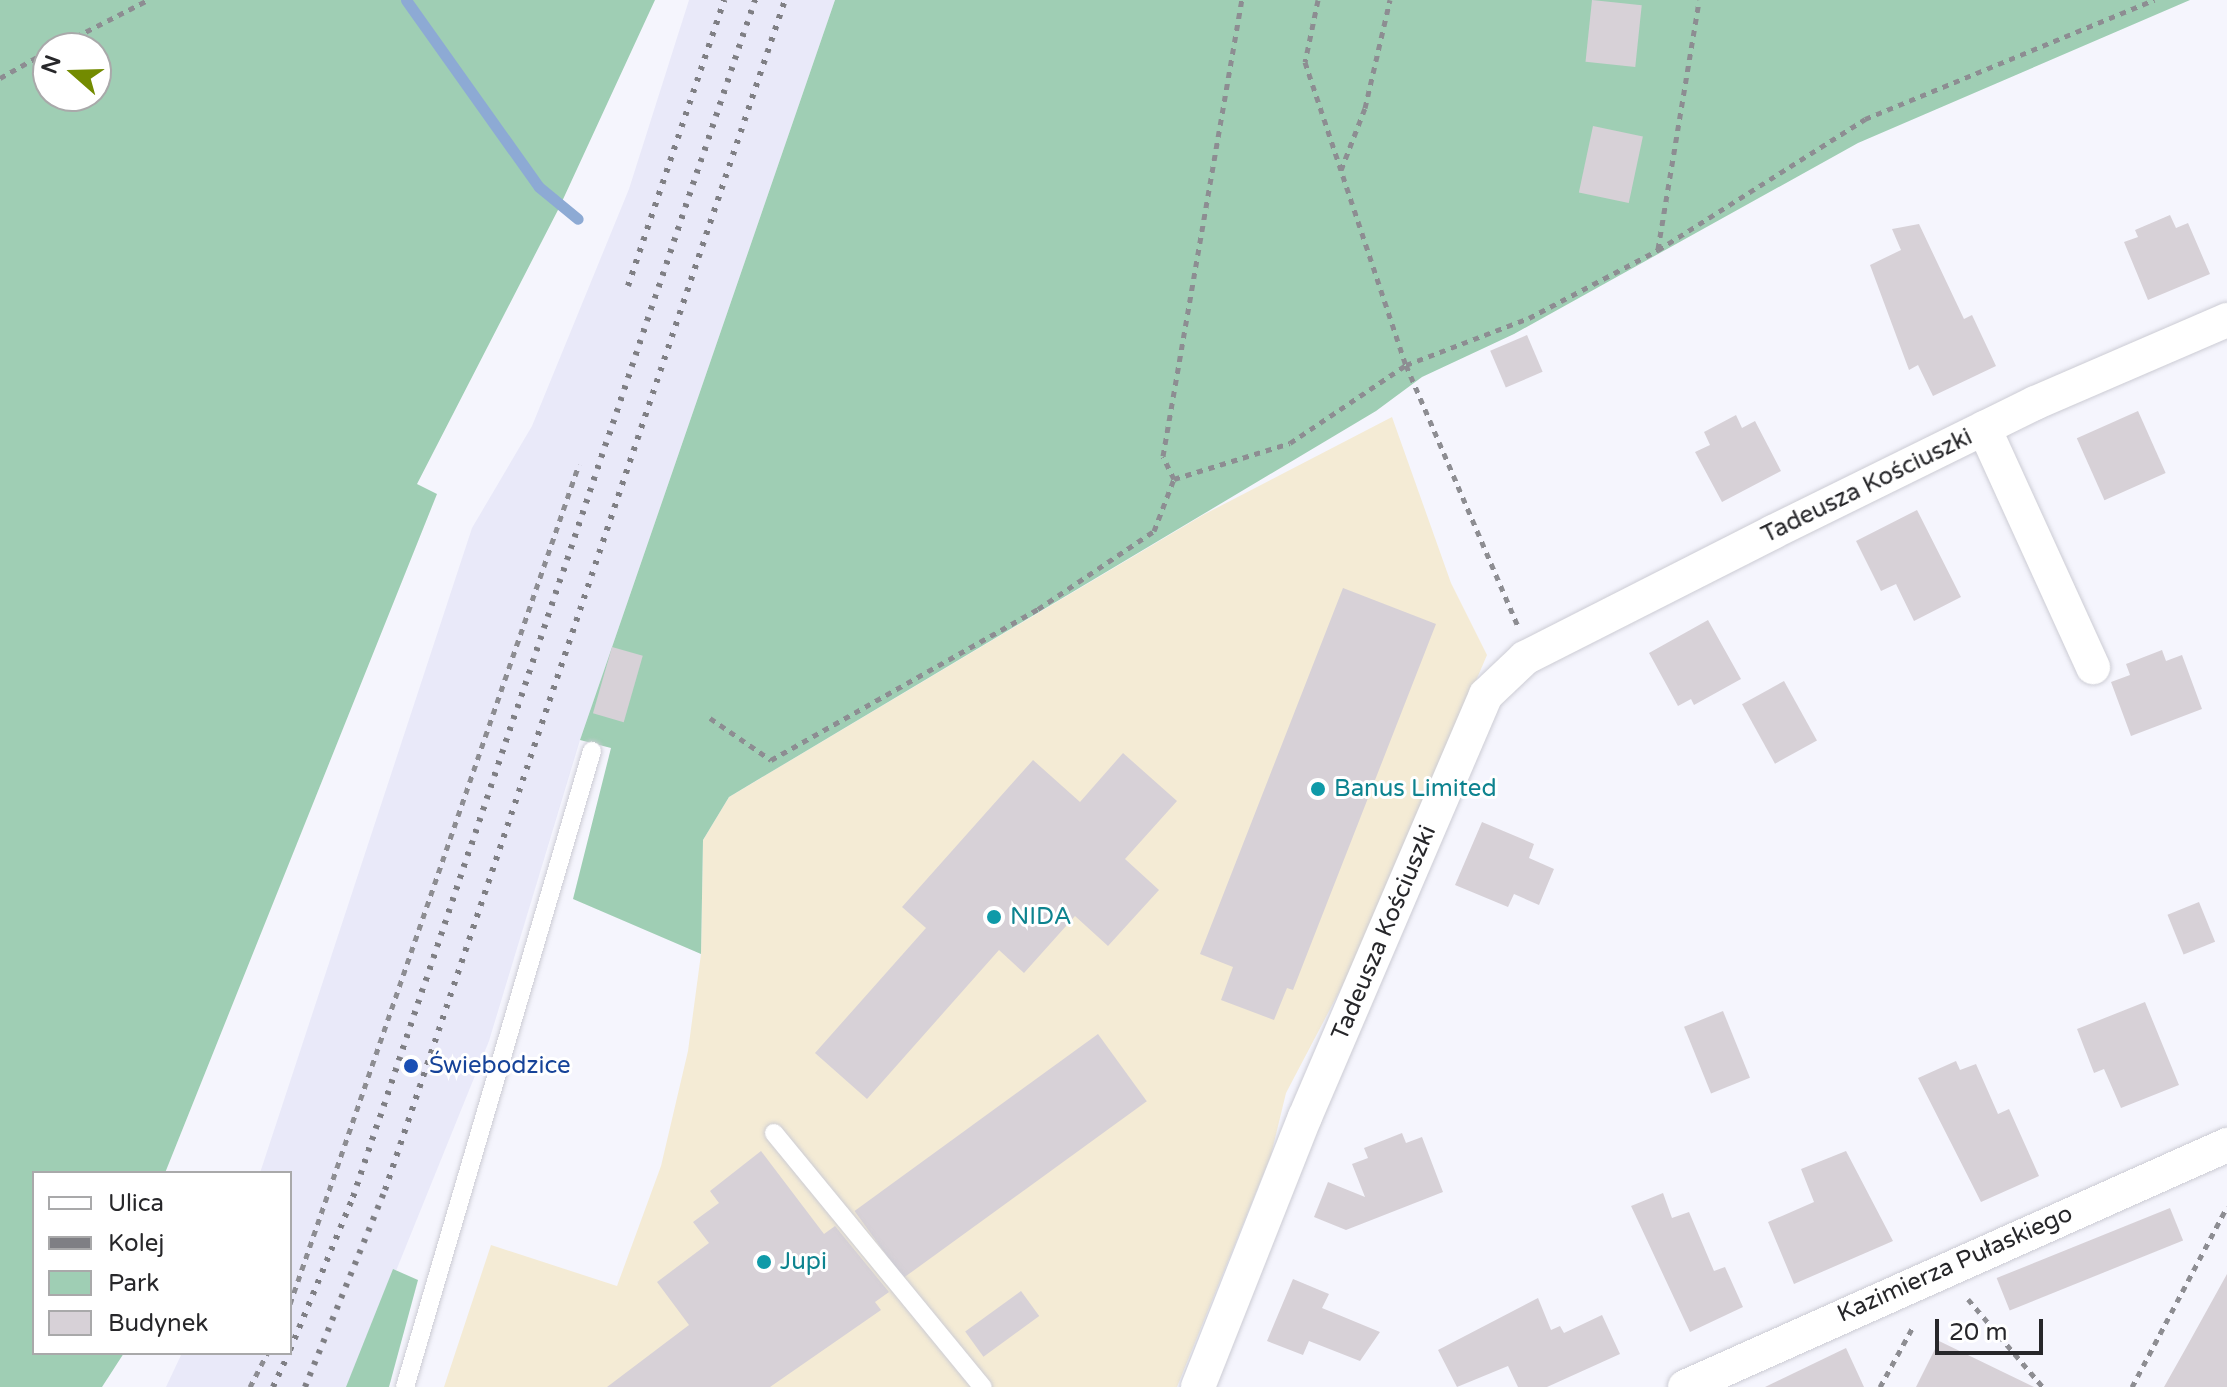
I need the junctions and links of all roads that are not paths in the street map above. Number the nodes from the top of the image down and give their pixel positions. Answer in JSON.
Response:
{"nodes":[{"id":1,"x":2227,"y":320,"type":"edge"},
{"id":2,"x":1984,"y":428,"type":"junction"},
{"id":3,"x":2093,"y":667,"type":"dead end"},
{"id":4,"x":592,"y":751,"type":"dead end"},
{"id":5,"x":774,"y":1133,"type":"dead end"},
{"id":6,"x":2227,"y":1145,"type":"edge"},
{"id":7,"x":405,"y":1387,"type":"edge"},
{"id":8,"x":983,"y":1387,"type":"edge"},
{"id":9,"x":1198,"y":1387,"type":"edge"},
{"id":10,"x":1685,"y":1387,"type":"edge"}],
"edges":[{"from":1,"to":2,"type":"street","name":"Tadeusza Kościuszki"},
{"from":2,"to":3,"type":"street","name":"Tadeusza Kościuszki"},
{"from":2,"to":9,"type":"street","name":"Tadeusza Kościuszki"},
{"from":4,"to":7,"type":"lane"},
{"from":5,"to":8,"type":"lane"},
{"from":6,"to":10,"type":"street","name":"Kazimierza Pułaskiego"}]}
